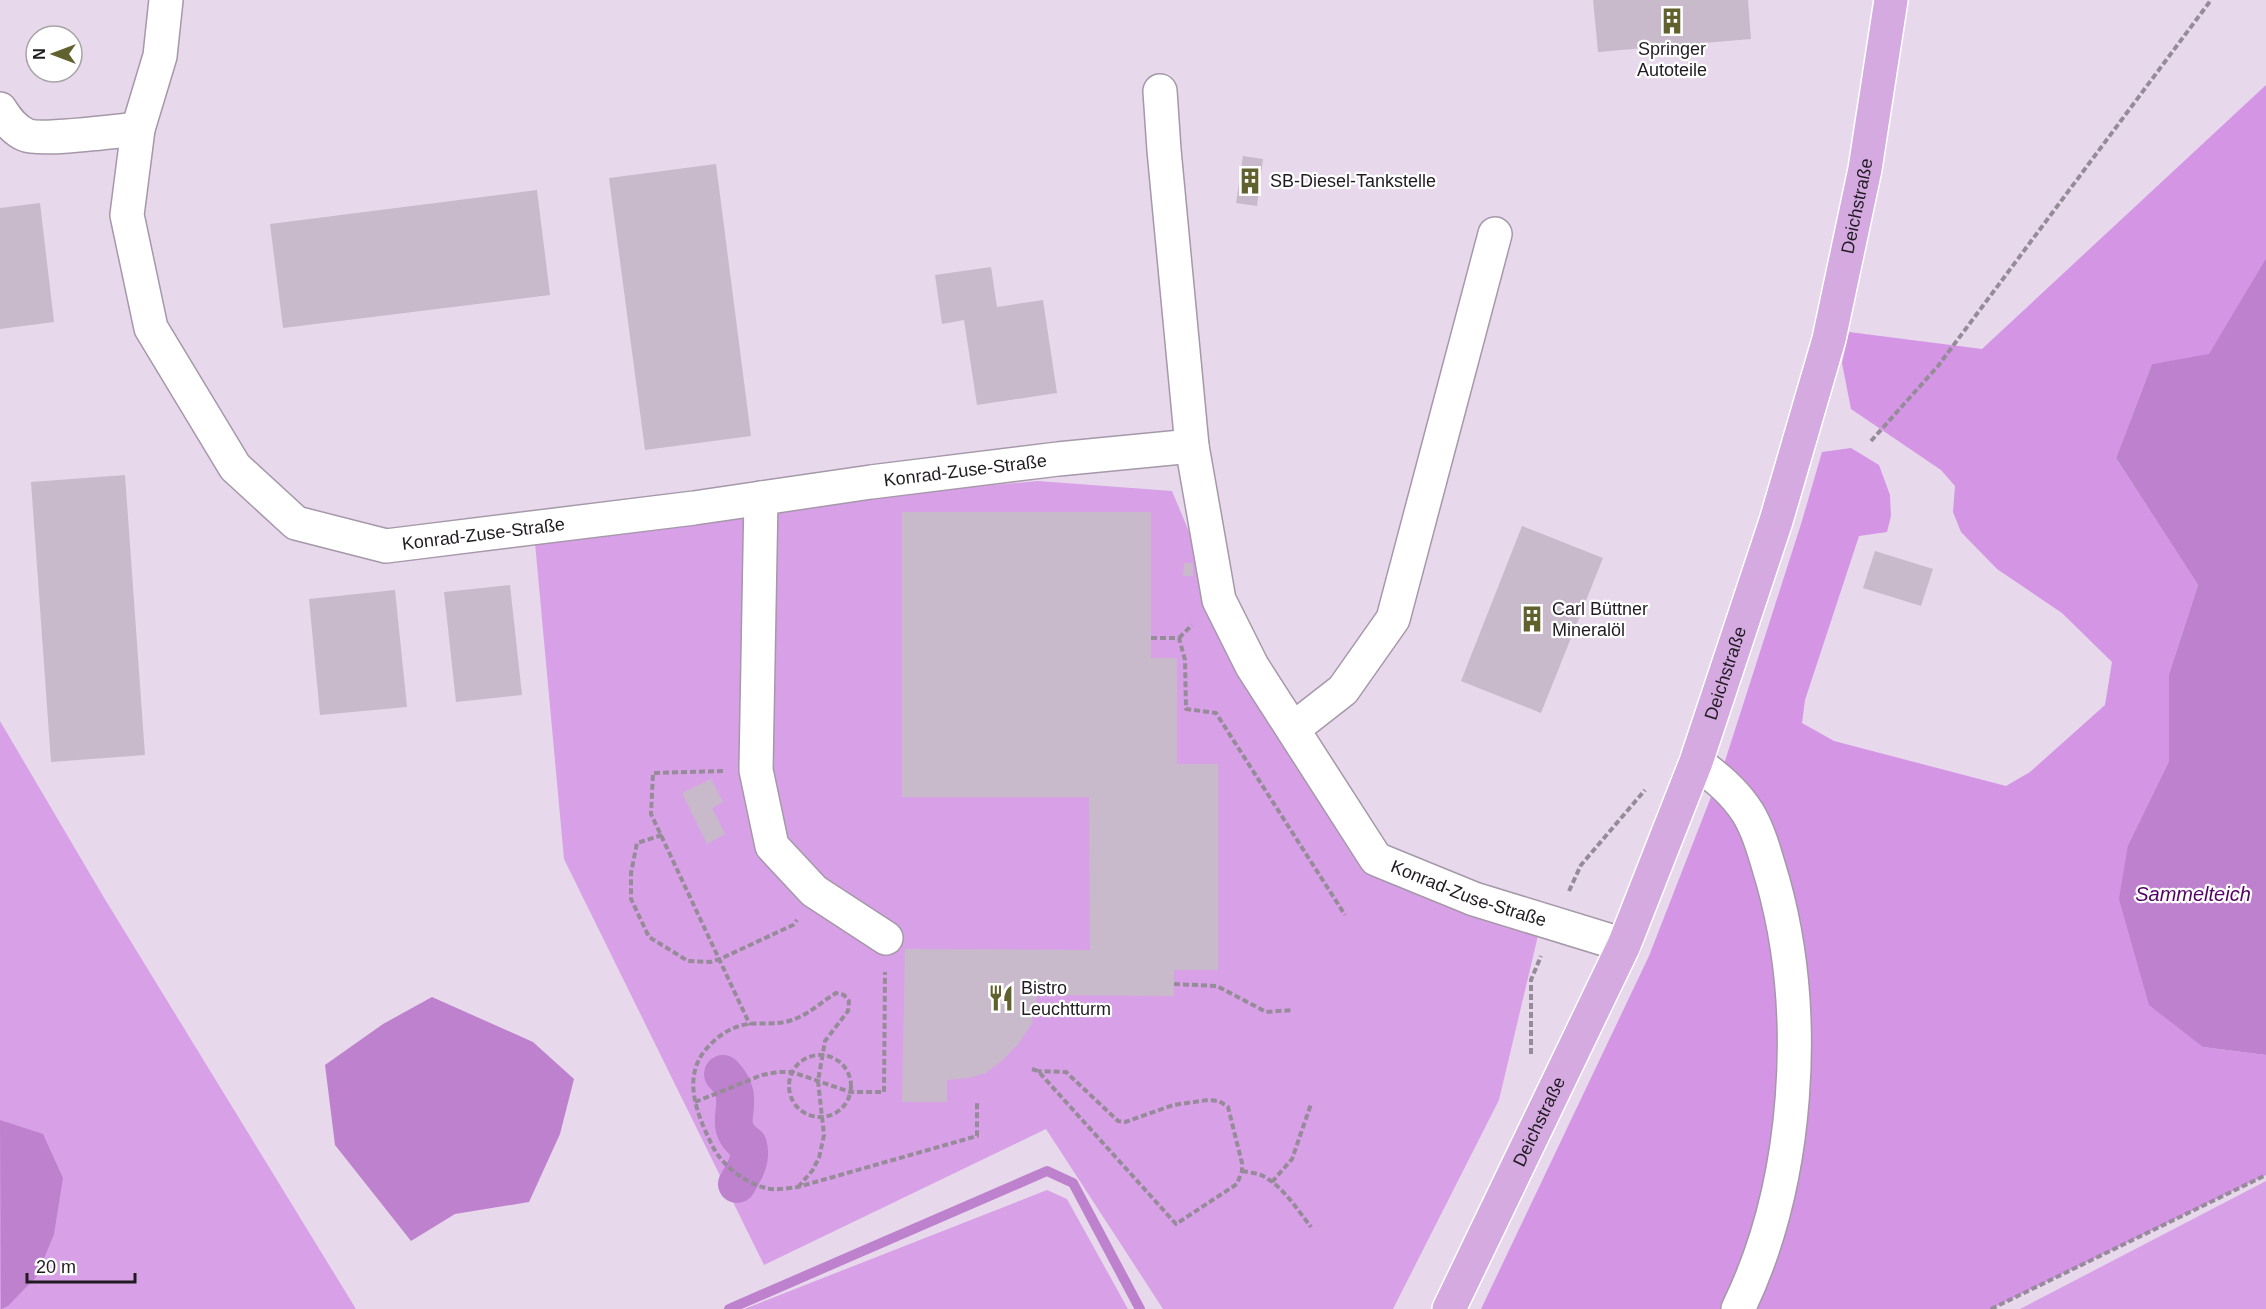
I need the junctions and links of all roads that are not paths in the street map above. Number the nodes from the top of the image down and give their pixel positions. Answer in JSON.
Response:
{"nodes":[{"id":1,"x":165,"y":0,"type":"edge"},
{"id":2,"x":1892,"y":0,"type":"edge"},
{"id":3,"x":1160,"y":91,"type":"dead end"},
{"id":4,"x":0,"y":109,"type":"edge"},
{"id":5,"x":138,"y":129,"type":"junction"},
{"id":6,"x":14,"y":136,"type":"edge"},
{"id":7,"x":1495,"y":234,"type":"dead end"},
{"id":8,"x":1192,"y":446,"type":"junction"},
{"id":9,"x":761,"y":498,"type":"junction"},
{"id":10,"x":1293,"y":729,"type":"junction"},
{"id":11,"x":1696,"y":762,"type":"junction"},
{"id":12,"x":886,"y":938,"type":"road end"},
{"id":13,"x":1624,"y":945,"type":"junction"},
{"id":14,"x":1449,"y":1309,"type":"edge"},
{"id":15,"x":1738,"y":1309,"type":"edge"}],
"edges":[{"from":1,"to":5,"type":"street","name":"Konrad-Zuse-Straße"},
{"from":2,"to":11,"type":"main road","name":"Deichstraße"},
{"from":3,"to":8,"type":"street","name":"Konrad-Zuse-Straße"},
{"from":4,"to":6,"type":"street"},
{"from":5,"to":6,"type":"street"},
{"from":5,"to":9,"type":"street","name":"Konrad-Zuse-Straße"},
{"from":7,"to":10,"type":"street"},
{"from":8,"to":9,"type":"street","name":"Konrad-Zuse-Straße"},
{"from":8,"to":10,"type":"street","name":"Konrad-Zuse-Straße"},
{"from":9,"to":12,"type":"street"},
{"from":10,"to":13,"type":"street","name":"Konrad-Zuse-Straße"},
{"from":11,"to":13,"type":"main road","name":"Deichstraße"},
{"from":11,"to":15,"type":"street"},
{"from":13,"to":14,"type":"main road","name":"Deichstraße"}]}
